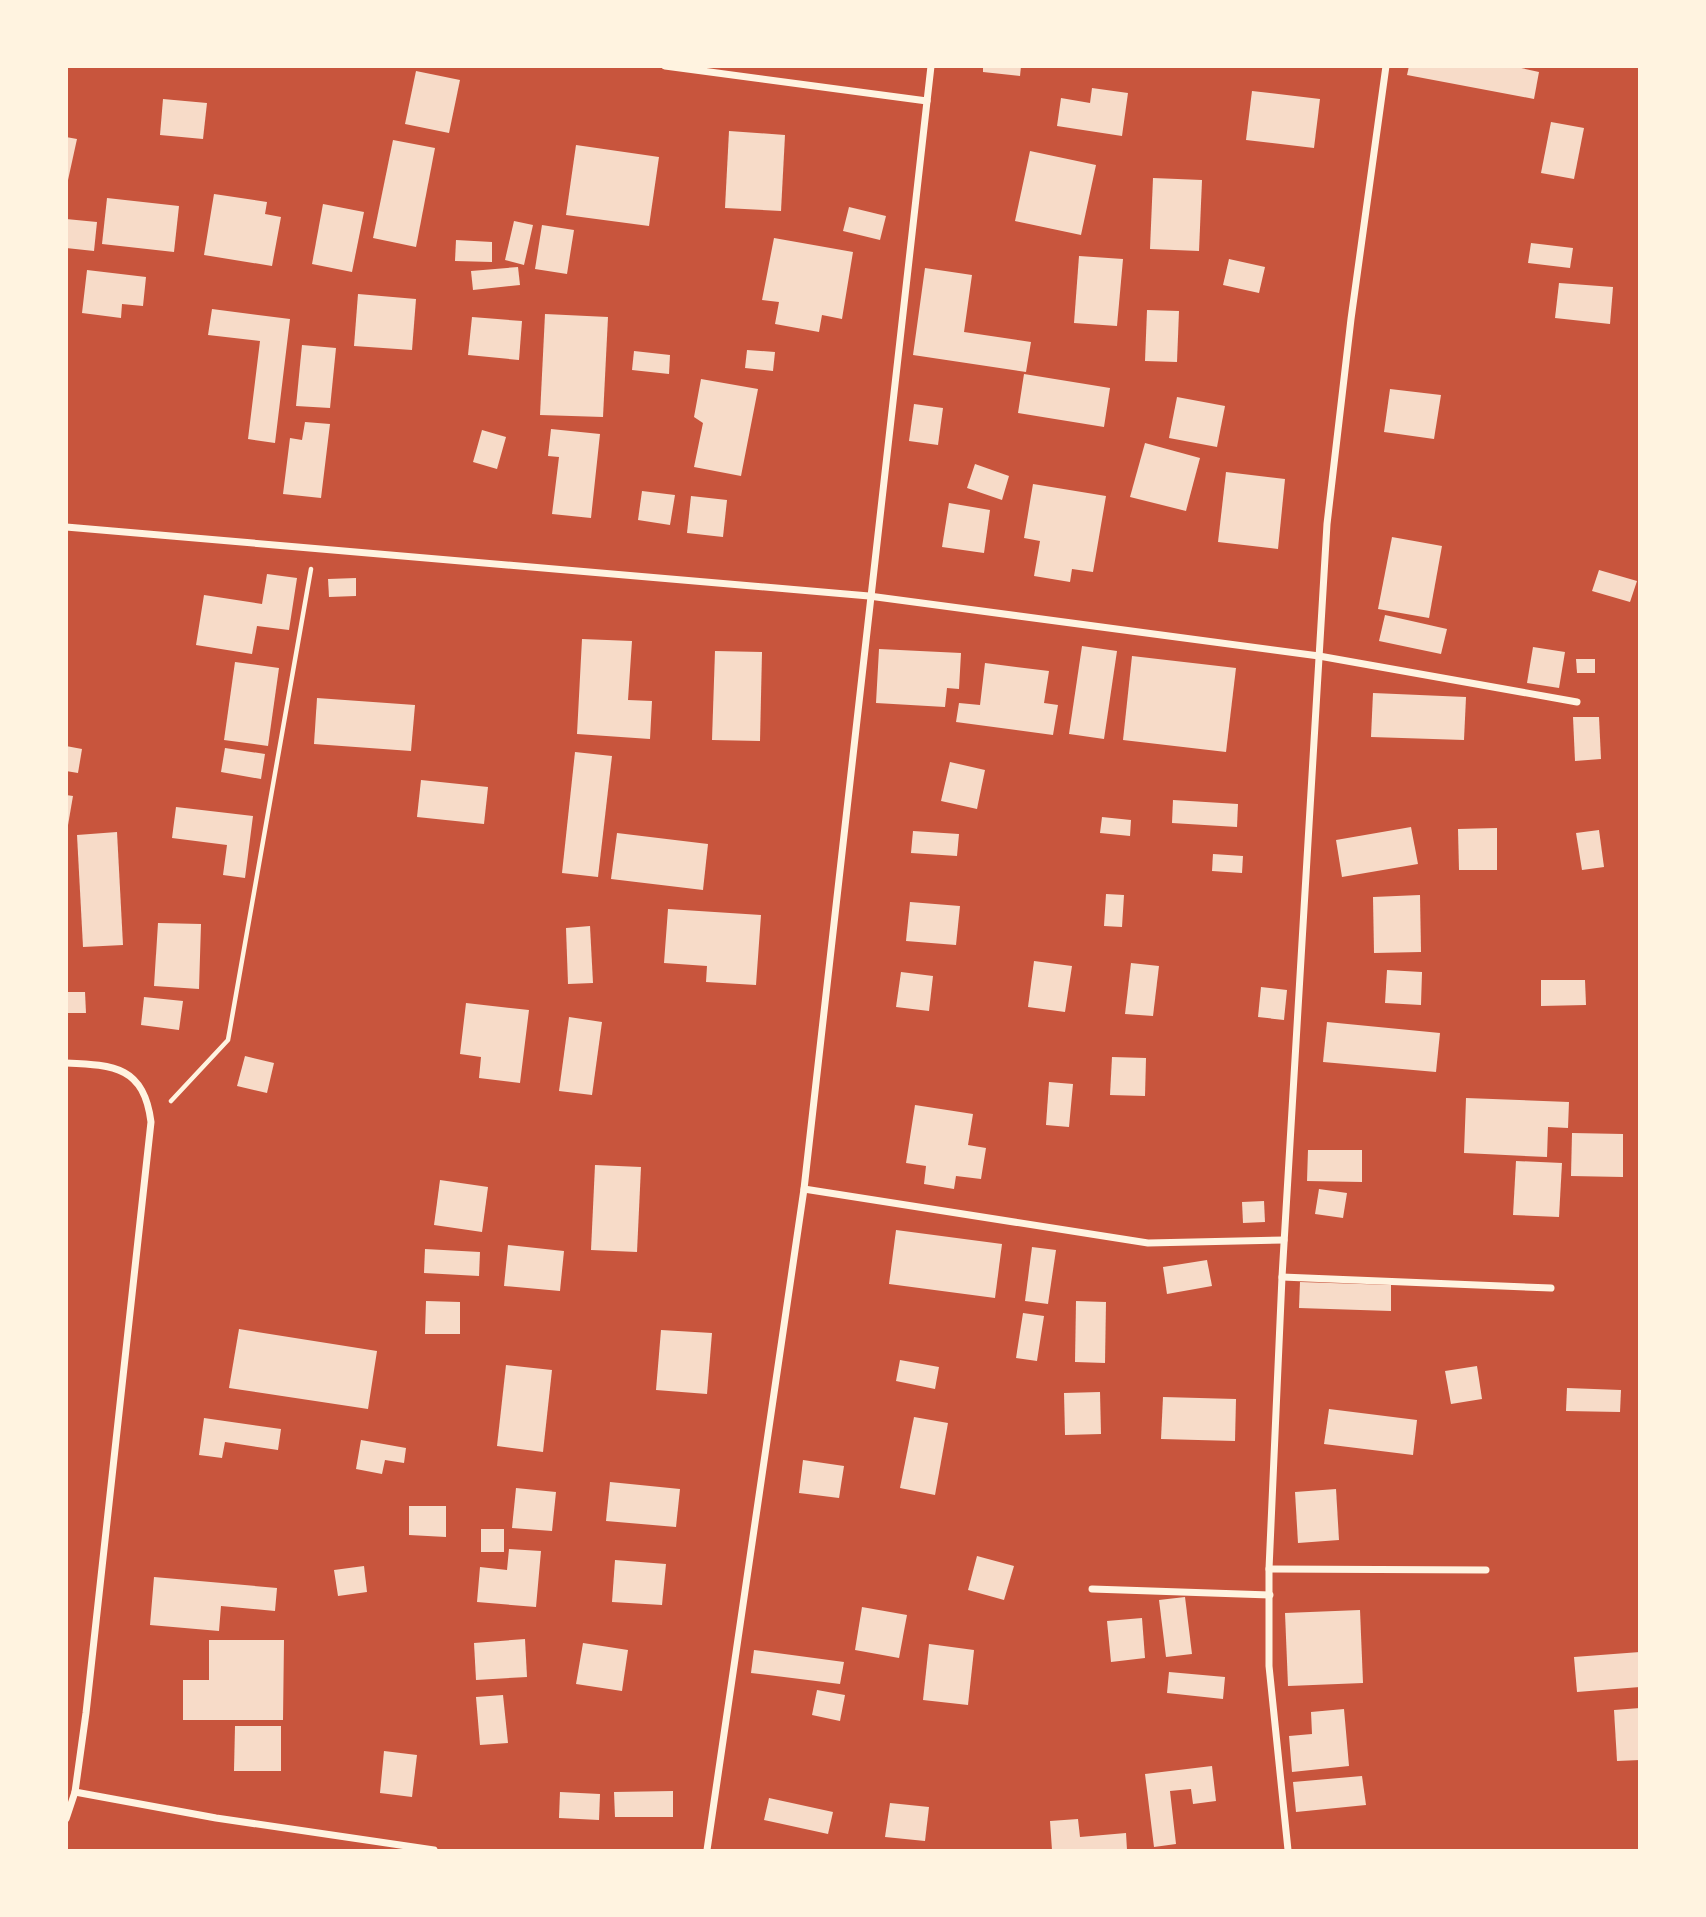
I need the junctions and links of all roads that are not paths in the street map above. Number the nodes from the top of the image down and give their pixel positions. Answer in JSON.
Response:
{"nodes":[{"id":1,"x":665,"y":66,"type":"edge"},
{"id":2,"x":931,"y":66,"type":"edge"},
{"id":3,"x":1386,"y":66,"type":"edge"},
{"id":4,"x":927,"y":101,"type":"junction"},
{"id":5,"x":66,"y":527,"type":"edge"},
{"id":6,"x":869,"y":596,"type":"junction"},
{"id":7,"x":1319,"y":656,"type":"junction"},
{"id":8,"x":1577,"y":702,"type":"dead end"},
{"id":9,"x":66,"y":1063,"type":"edge"},
{"id":10,"x":804,"y":1189,"type":"junction"},
{"id":11,"x":1284,"y":1240,"type":"junction"},
{"id":12,"x":1282,"y":1277,"type":"junction"},
{"id":13,"x":1551,"y":1288,"type":"dead end"},
{"id":14,"x":1269,"y":1569,"type":"junction"},
{"id":15,"x":1486,"y":1570,"type":"dead end"},
{"id":16,"x":1092,"y":1589,"type":"dead end"},
{"id":17,"x":1270,"y":1595,"type":"junction"},
{"id":18,"x":75,"y":1792,"type":"junction"},
{"id":19,"x":66,"y":1819,"type":"edge"},
{"id":20,"x":434,"y":1850,"type":"edge"},
{"id":21,"x":707,"y":1850,"type":"edge"},
{"id":22,"x":1288,"y":1850,"type":"edge"}],
"edges":[{"from":1,"to":4,"type":"street"},
{"from":2,"to":4,"type":"street"},
{"from":3,"to":7,"type":"street"},
{"from":4,"to":6,"type":"street"},
{"from":5,"to":6,"type":"street"},
{"from":6,"to":7,"type":"street"},
{"from":6,"to":10,"type":"street"},
{"from":7,"to":8,"type":"street"},
{"from":7,"to":11,"type":"street"},
{"from":9,"to":18,"type":"street"},
{"from":10,"to":11,"type":"street"},
{"from":10,"to":21,"type":"street"},
{"from":11,"to":12,"type":"street"},
{"from":12,"to":13,"type":"street"},
{"from":12,"to":14,"type":"street"},
{"from":14,"to":15,"type":"street"},
{"from":14,"to":17,"type":"street"},
{"from":16,"to":17,"type":"street"},
{"from":17,"to":22,"type":"street"},
{"from":18,"to":19,"type":"street"},
{"from":18,"to":20,"type":"street"}]}
